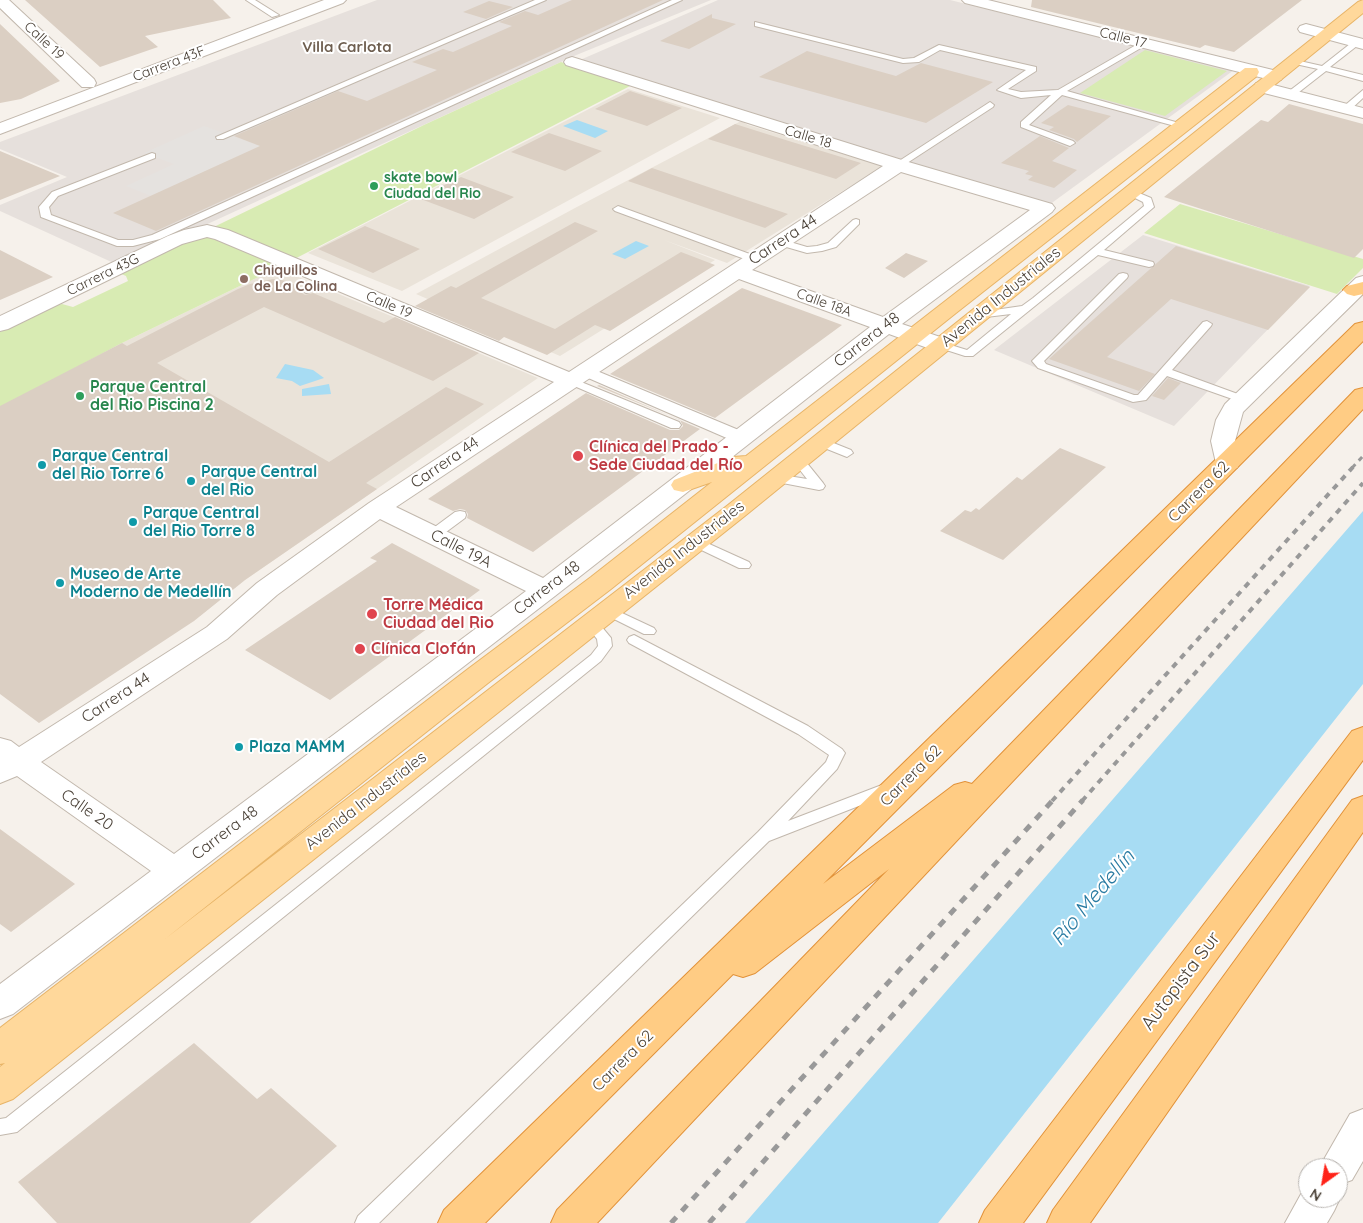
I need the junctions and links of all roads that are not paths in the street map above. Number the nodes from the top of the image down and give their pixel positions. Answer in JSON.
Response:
{"nodes":[{"id":1,"x":0,"y":0,"type":"edge"},
{"id":2,"x":250,"y":0,"type":"edge"},
{"id":3,"x":312,"y":0,"type":"edge"},
{"id":4,"x":338,"y":0,"type":"edge"},
{"id":5,"x":542,"y":0,"type":"edge"},
{"id":6,"x":678,"y":0,"type":"edge"},
{"id":7,"x":970,"y":0,"type":"edge"},
{"id":8,"x":1363,"y":5,"type":"edge"},
{"id":9,"x":275,"y":15,"type":"junction"},
{"id":10,"x":1320,"y":18,"type":"dead end"},
{"id":11,"x":758,"y":24,"type":"dead end"},
{"id":12,"x":1306,"y":29,"type":"junction"},
{"id":13,"x":1326,"y":34,"type":"junction"},
{"id":14,"x":1290,"y":41,"type":"dead end"},
{"id":15,"x":1143,"y":43,"type":"junction"},
{"id":16,"x":1360,"y":43,"type":"edge"},
{"id":17,"x":1294,"y":61,"type":"junction"},
{"id":18,"x":572,"y":62,"type":"dead end"},
{"id":19,"x":1324,"y":69,"type":"junction"},
{"id":20,"x":1264,"y":73,"type":"junction"},
{"id":21,"x":1363,"y":78,"type":"edge"},
{"id":22,"x":88,"y":83,"type":"junction"},
{"id":23,"x":1060,"y":92,"type":"junction"},
{"id":24,"x":1363,"y":93,"type":"edge"},
{"id":25,"x":1291,"y":94,"type":"junction"},
{"id":26,"x":990,"y":105,"type":"dead end"},
{"id":27,"x":1355,"y":111,"type":"edge"},
{"id":28,"x":0,"y":116,"type":"edge"},
{"id":29,"x":1182,"y":126,"type":"junction"},
{"id":30,"x":0,"y":129,"type":"edge"},
{"id":31,"x":220,"y":137,"type":"dead end"},
{"id":32,"x":1070,"y":143,"type":"dead end"},
{"id":33,"x":152,"y":156,"type":"dead end"},
{"id":34,"x":898,"y":165,"type":"junction"},
{"id":35,"x":1132,"y":193,"type":"junction"},
{"id":36,"x":1045,"y":208,"type":"joint"},
{"id":37,"x":618,"y":209,"type":"dead end"},
{"id":38,"x":856,"y":222,"type":"dead end"},
{"id":39,"x":207,"y":232,"type":"joint"},
{"id":40,"x":780,"y":242,"type":"junction"},
{"id":41,"x":1096,"y":251,"type":"junction"},
{"id":42,"x":1149,"y":264,"type":"dead end"},
{"id":43,"x":744,"y":265,"type":"junction"},
{"id":44,"x":1123,"y":276,"type":"dead end"},
{"id":45,"x":326,"y":278,"type":"junction"},
{"id":46,"x":1360,"y":287,"type":"edge"},
{"id":47,"x":306,"y":290,"type":"dead end"},
{"id":48,"x":1025,"y":309,"type":"junction"},
{"id":49,"x":978,"y":315,"type":"junction"},
{"id":50,"x":0,"y":324,"type":"edge"},
{"id":51,"x":1207,"y":324,"type":"dead end"},
{"id":52,"x":886,"y":325,"type":"junction"},
{"id":53,"x":1363,"y":330,"type":"edge"},
{"id":54,"x":914,"y":335,"type":"junction"},
{"id":55,"x":941,"y":345,"type":"junction"},
{"id":56,"x":1165,"y":371,"type":"junction"},
{"id":57,"x":577,"y":376,"type":"junction"},
{"id":58,"x":1363,"y":395,"type":"edge"},
{"id":59,"x":1242,"y":399,"type":"junction"},
{"id":60,"x":675,"y":425,"type":"dead end"},
{"id":61,"x":735,"y":435,"type":"dead end"},
{"id":62,"x":821,"y":442,"type":"junction"},
{"id":63,"x":847,"y":453,"type":"dead end"},
{"id":64,"x":798,"y":460,"type":"junction"},
{"id":65,"x":1228,"y":463,"type":"junction"},
{"id":66,"x":772,"y":464,"type":"junction"},
{"id":67,"x":683,"y":485,"type":"junction"},
{"id":68,"x":818,"y":485,"type":"joint"},
{"id":69,"x":378,"y":508,"type":"junction"},
{"id":70,"x":460,"y":515,"type":"dead end"},
{"id":71,"x":433,"y":535,"type":"junction"},
{"id":72,"x":696,"y":542,"type":"junction"},
{"id":73,"x":744,"y":566,"type":"dead end"},
{"id":74,"x":545,"y":590,"type":"junction"},
{"id":75,"x":599,"y":617,"type":"junction"},
{"id":76,"x":649,"y":631,"type":"dead end"},
{"id":77,"x":634,"y":640,"type":"dead end"},
{"id":78,"x":1363,"y":738,"type":"edge"},
{"id":79,"x":1035,"y":739,"type":"junction"},
{"id":80,"x":6,"y":761,"type":"edge"},
{"id":81,"x":904,"y":782,"type":"junction"},
{"id":82,"x":1363,"y":808,"type":"edge"},
{"id":83,"x":762,"y":837,"type":"junction"},
{"id":84,"x":175,"y":871,"type":"junction"},
{"id":85,"x":0,"y":1004,"type":"edge"},
{"id":86,"x":655,"y":1030,"type":"junction"},
{"id":87,"x":0,"y":1049,"type":"edge"},
{"id":88,"x":0,"y":1088,"type":"edge"},
{"id":89,"x":1363,"y":1126,"type":"edge"},
{"id":90,"x":0,"y":1128,"type":"edge"},
{"id":91,"x":1344,"y":1158,"type":"edge"},
{"id":92,"x":1314,"y":1208,"type":"edge"},
{"id":93,"x":365,"y":1223,"type":"edge"},
{"id":94,"x":458,"y":1223,"type":"edge"},
{"id":95,"x":571,"y":1223,"type":"edge"},
{"id":96,"x":1000,"y":1223,"type":"edge"},
{"id":97,"x":1067,"y":1223,"type":"edge"},
{"id":98,"x":1305,"y":1223,"type":"edge"}],
"edges":[{"from":1,"to":22,"type":"street","name":"Calle 19"},
{"from":2,"to":9,"type":"lane"},
{"from":3,"to":9,"type":"street","name":"Carrera 43F"},
{"from":4,"to":30,"type":"street","name":"Carrera 43F"},
{"from":5,"to":31,"type":"lane"},
{"from":6,"to":33,"type":"lane"},
{"from":7,"to":15,"type":"street","name":"Calle 17"},
{"from":8,"to":13,"type":"main road","name":"Avenida Industriales"},
{"from":9,"to":22,"type":"street","name":"Carrera 43F"},
{"from":10,"to":12,"type":"main road"},
{"from":11,"to":23,"type":"lane"},
{"from":12,"to":13,"type":"street"},
{"from":12,"to":14,"type":"main road"},
{"from":13,"to":16,"type":"street"},
{"from":13,"to":17,"type":"main road","name":"Avenida Industriales"},
{"from":15,"to":20,"type":"street","name":"Calle 17"},
{"from":15,"to":23,"type":"lane"},
{"from":16,"to":19,"type":"lane"},
{"from":17,"to":19,"type":"lane"},
{"from":17,"to":20,"type":"main road","name":"Avenida Industriales"},
{"from":18,"to":34,"type":"street","name":"Calle 18"},
{"from":19,"to":21,"type":"lane"},
{"from":19,"to":25,"type":"lane"},
{"from":20,"to":25,"type":"street","name":"Calle 17"},
{"from":20,"to":29,"type":"main road","name":"Avenida Industriales"},
{"from":20,"to":35,"type":"main road","name":"Avenida Industriales"},
{"from":22,"to":28,"type":"street","name":"Carrera 43F"},
{"from":23,"to":29,"type":"lane"},
{"from":23,"to":32,"type":"lane"},
{"from":24,"to":27,"type":"lane"},
{"from":25,"to":27,"type":"street","name":"Calle 17"},
{"from":26,"to":34,"type":"lane"},
{"from":29,"to":54,"type":"main road","name":"Avenida Industriales"},
{"from":34,"to":36,"type":"street","name":"Calle 18"},
{"from":34,"to":40,"type":"street","name":"Carrera 44"},
{"from":35,"to":41,"type":"lane"},
{"from":35,"to":49,"type":"main road","name":"Avenida Industriales"},
{"from":36,"to":52,"type":"street","name":"Carrera 48"},
{"from":37,"to":43,"type":"lane"},
{"from":38,"to":40,"type":"lane"},
{"from":39,"to":45,"type":"street","name":"Calle 19"},
{"from":39,"to":50,"type":"street","name":"Carrera 43G"},
{"from":40,"to":43,"type":"street","name":"Carrera 44"},
{"from":41,"to":42,"type":"lane"},
{"from":41,"to":48,"type":"lane"},
{"from":43,"to":52,"type":"street","name":"Calle 18A"},
{"from":43,"to":57,"type":"street","name":"Carrera 44"},
{"from":44,"to":56,"type":"lane"},
{"from":45,"to":47,"type":"lane"},
{"from":45,"to":57,"type":"street","name":"Calle 19"},
{"from":46,"to":59,"type":"street"},
{"from":48,"to":49,"type":"lane"},
{"from":48,"to":55,"type":"lane"},
{"from":49,"to":55,"type":"main road","name":"Avenida Industriales"},
{"from":51,"to":56,"type":"lane"},
{"from":52,"to":54,"type":"street","name":"Calle 18A"},
{"from":52,"to":67,"type":"street","name":"Carrera 48"},
{"from":53,"to":65,"type":"highway","name":"Carrera 62"},
{"from":54,"to":55,"type":"street","name":"Calle 18A"},
{"from":54,"to":66,"type":"main road","name":"Avenida Industriales"},
{"from":55,"to":62,"type":"main road","name":"Avenida Industriales"},
{"from":56,"to":59,"type":"lane"},
{"from":57,"to":60,"type":"lane"},
{"from":57,"to":61,"type":"street"},
{"from":57,"to":69,"type":"street","name":"Carrera 44"},
{"from":58,"to":79,"type":"highway"},
{"from":59,"to":65,"type":"street"},
{"from":62,"to":63,"type":"lane"},
{"from":62,"to":64,"type":"main road","name":"Avenida Industriales"},
{"from":64,"to":66,"type":"main road","name":"Avenida Industriales"},
{"from":64,"to":68,"type":"lane"},
{"from":65,"to":81,"type":"highway","name":"Carrera 62"},
{"from":66,"to":67,"type":"main road"},
{"from":66,"to":68,"type":"lane"},
{"from":66,"to":72,"type":"main road","name":"Avenida Industriales"},
{"from":66,"to":87,"type":"main road","name":"Avenida Industriales"},
{"from":67,"to":74,"type":"street","name":"Carrera 48"},
{"from":69,"to":71,"type":"street","name":"Calle 19A"},
{"from":69,"to":80,"type":"street","name":"Carrera 44"},
{"from":70,"to":71,"type":"lane"},
{"from":71,"to":74,"type":"street","name":"Calle 19A"},
{"from":72,"to":73,"type":"lane"},
{"from":72,"to":75,"type":"main road","name":"Avenida Industriales"},
{"from":74,"to":84,"type":"street","name":"Carrera 48"},
{"from":75,"to":76,"type":"lane"},
{"from":75,"to":88,"type":"main road","name":"Avenida Industriales"},
{"from":75,"to":90,"type":"lane"},
{"from":77,"to":83,"type":"lane"},
{"from":78,"to":96,"type":"highway","name":"Autopista Sur"},
{"from":79,"to":86,"type":"highway"},
{"from":79,"to":95,"type":"highway"},
{"from":80,"to":84,"type":"street","name":"Calle 20"},
{"from":81,"to":83,"type":"lane"},
{"from":81,"to":86,"type":"highway","name":"Carrera 62"},
{"from":82,"to":97,"type":"highway"},
{"from":83,"to":93,"type":"lane"},
{"from":84,"to":85,"type":"street","name":"Carrera 48"},
{"from":86,"to":94,"type":"highway","name":"Carrera 62"},
{"from":89,"to":91,"type":"street"},
{"from":92,"to":98,"type":"street"}]}
